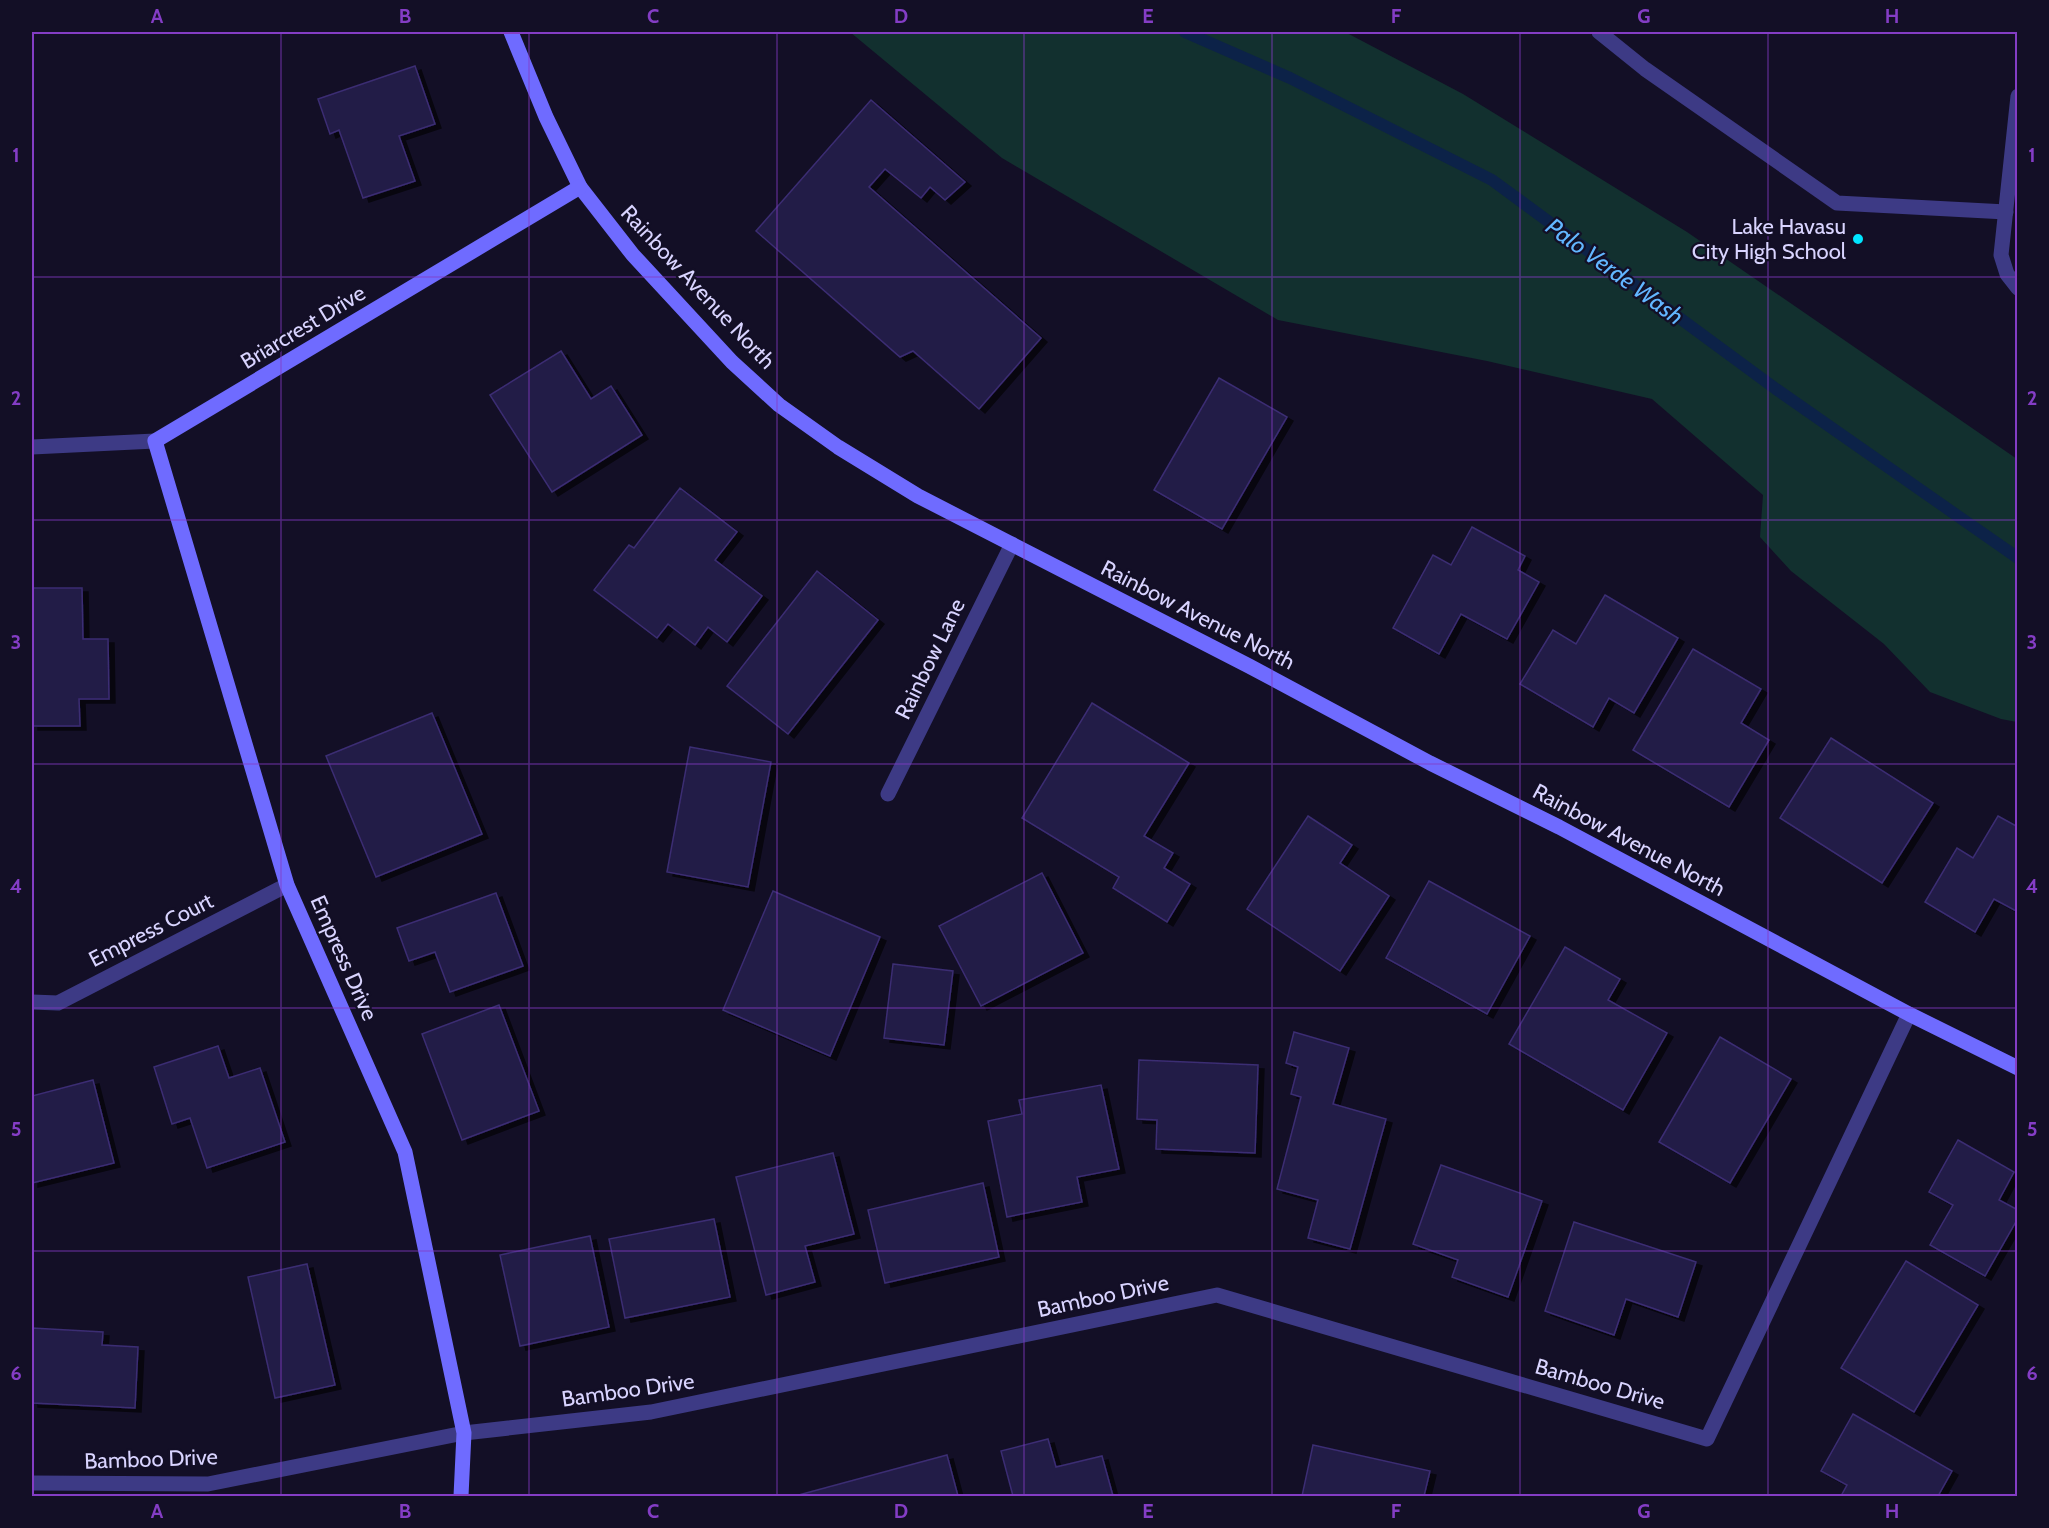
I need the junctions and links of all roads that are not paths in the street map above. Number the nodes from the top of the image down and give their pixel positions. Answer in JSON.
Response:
{"nodes":[{"id":1,"x":511,"y":32,"type":"edge"},
{"id":2,"x":1599,"y":32,"type":"edge"},
{"id":3,"x":2018,"y":96,"type":"edge"},
{"id":4,"x":580,"y":187,"type":"junction"},
{"id":5,"x":2006,"y":212,"type":"junction"},
{"id":6,"x":2018,"y":288,"type":"edge"},
{"id":7,"x":155,"y":441,"type":"junction"},
{"id":8,"x":32,"y":447,"type":"edge"},
{"id":9,"x":1012,"y":544,"type":"junction"},
{"id":10,"x":888,"y":794,"type":"dead end"},
{"id":11,"x":287,"y":885,"type":"junction"},
{"id":12,"x":32,"y":1002,"type":"edge"},
{"id":13,"x":1910,"y":1014,"type":"junction"},
{"id":14,"x":2018,"y":1068,"type":"edge"},
{"id":15,"x":464,"y":1433,"type":"junction"},
{"id":16,"x":32,"y":1483,"type":"edge"},
{"id":17,"x":461,"y":1497,"type":"edge"}],
"edges":[{"from":1,"to":4,"type":"street","name":"Rainbow Avenue North"},
{"from":2,"to":5,"type":"street"},
{"from":3,"to":5,"type":"street"},
{"from":4,"to":7,"type":"street","name":"Briarcrest Drive"},
{"from":4,"to":9,"type":"street","name":"Rainbow Avenue North"},
{"from":5,"to":6,"type":"street"},
{"from":7,"to":8,"type":"street","name":"Briarcrest Drive"},
{"from":7,"to":11,"type":"street","name":"Empress Drive"},
{"from":9,"to":10,"type":"street","name":"Rainbow Lane"},
{"from":9,"to":13,"type":"street","name":"Rainbow Avenue North"},
{"from":11,"to":12,"type":"street","name":"Empress Court"},
{"from":11,"to":15,"type":"street","name":"Empress Drive"},
{"from":13,"to":14,"type":"street","name":"Rainbow Avenue North"},
{"from":13,"to":15,"type":"street","name":"Bamboo Drive"},
{"from":15,"to":16,"type":"street","name":"Bamboo Drive"},
{"from":15,"to":17,"type":"street","name":"Empress Drive"}]}
